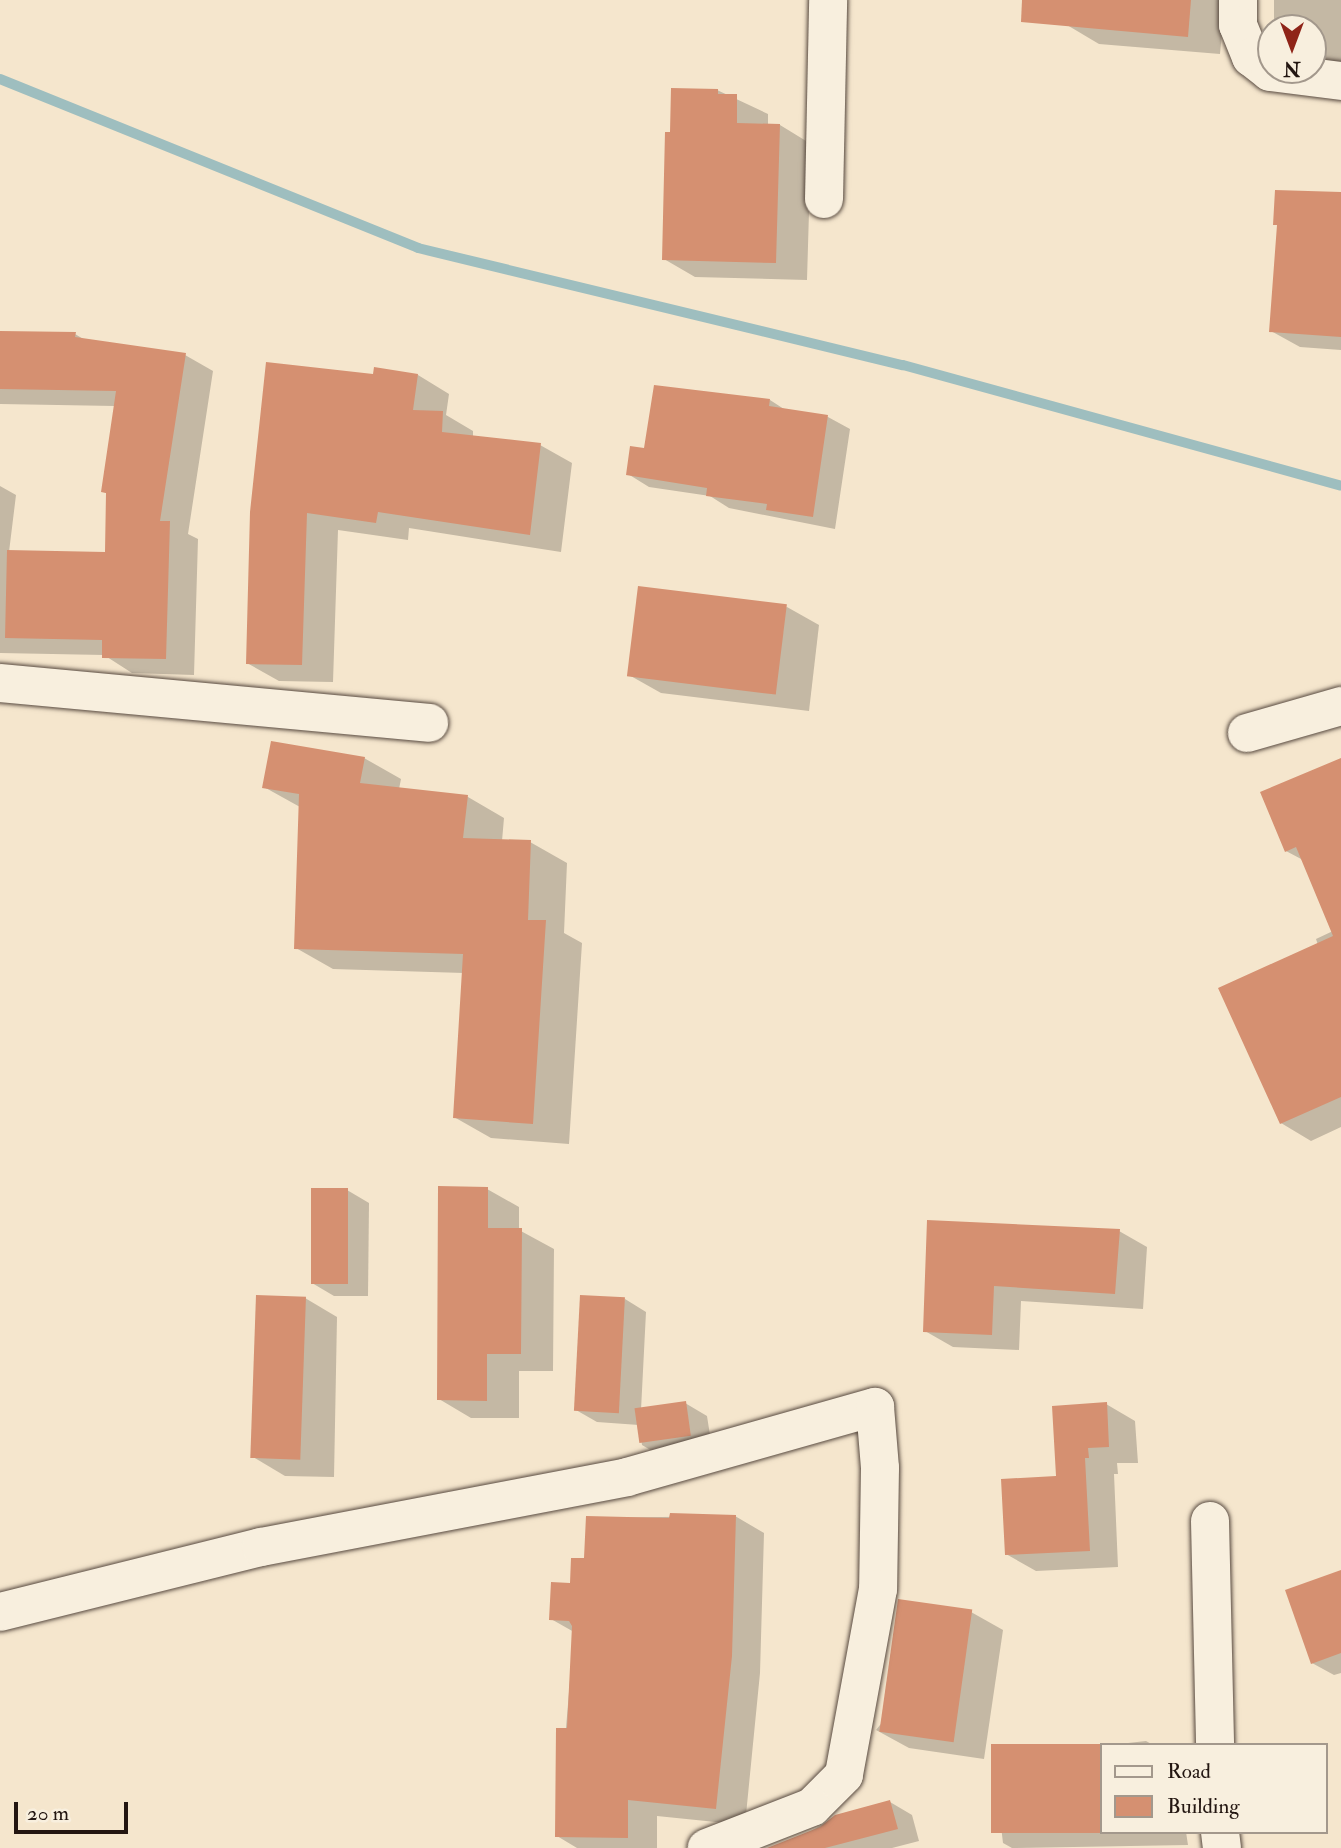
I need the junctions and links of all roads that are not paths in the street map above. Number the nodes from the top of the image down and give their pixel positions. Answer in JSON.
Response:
{"nodes":[{"id":1,"x":828,"y":0,"type":"edge"},
{"id":2,"x":1238,"y":0,"type":"edge"},
{"id":3,"x":1341,"y":82,"type":"edge"},
{"id":4,"x":824,"y":199,"type":"dead end"},
{"id":5,"x":0,"y":683,"type":"edge"},
{"id":6,"x":1341,"y":706,"type":"edge"},
{"id":7,"x":429,"y":723,"type":"dead end"},
{"id":8,"x":1247,"y":733,"type":"dead end"},
{"id":9,"x":1210,"y":1521,"type":"dead end"},
{"id":10,"x":0,"y":1612,"type":"edge"},
{"id":11,"x":1215,"y":1743,"type":"edge"},
{"id":12,"x":707,"y":1848,"type":"edge"}],
"edges":[{"from":1,"to":4,"type":"street"},
{"from":2,"to":3,"type":"street"},
{"from":5,"to":7,"type":"street"},
{"from":6,"to":8,"type":"street"},
{"from":9,"to":11,"type":"street"},
{"from":10,"to":12,"type":"street"}]}
